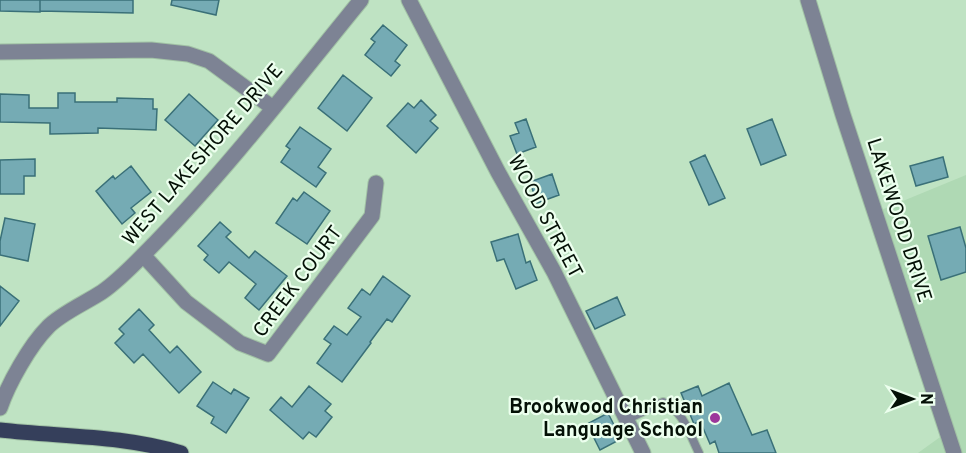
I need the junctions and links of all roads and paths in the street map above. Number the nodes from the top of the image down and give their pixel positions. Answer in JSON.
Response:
{"nodes":[{"id":1,"x":362,"y":0,"type":"edge"},
{"id":2,"x":409,"y":0,"type":"edge"},
{"id":3,"x":808,"y":0,"type":"edge"},
{"id":4,"x":0,"y":52,"type":"edge"},
{"id":5,"x":273,"y":108,"type":"junction"},
{"id":6,"x":376,"y":183,"type":"dead end"},
{"id":7,"x":142,"y":255,"type":"junction"},
{"id":8,"x":0,"y":408,"type":"edge"},
{"id":9,"x":626,"y":420,"type":"junction"},
{"id":10,"x":0,"y":430,"type":"edge"},
{"id":11,"x":181,"y":453,"type":"edge"},
{"id":12,"x":643,"y":453,"type":"edge"},
{"id":13,"x":699,"y":453,"type":"edge"},
{"id":14,"x":954,"y":453,"type":"edge"}],
"edges":[{"from":1,"to":5,"type":"street","name":"WEST LAKESHORE DRIVE"},
{"from":2,"to":9,"type":"street","name":"WOOD STREET"},
{"from":3,"to":14,"type":"street","name":"LAKEWOOD DRIVE"},
{"from":4,"to":5,"type":"street"},
{"from":5,"to":7,"type":"street","name":"WEST LAKESHORE DRIVE"},
{"from":6,"to":7,"type":"street","name":"CREEK COURT"},
{"from":7,"to":8,"type":"street","name":"WEST LAKESHORE DRIVE"},
{"from":9,"to":12,"type":"street","name":"WOOD STREET"},
{"from":9,"to":13,"type":"lane"},
{"from":10,"to":11,"type":"main road"}]}
